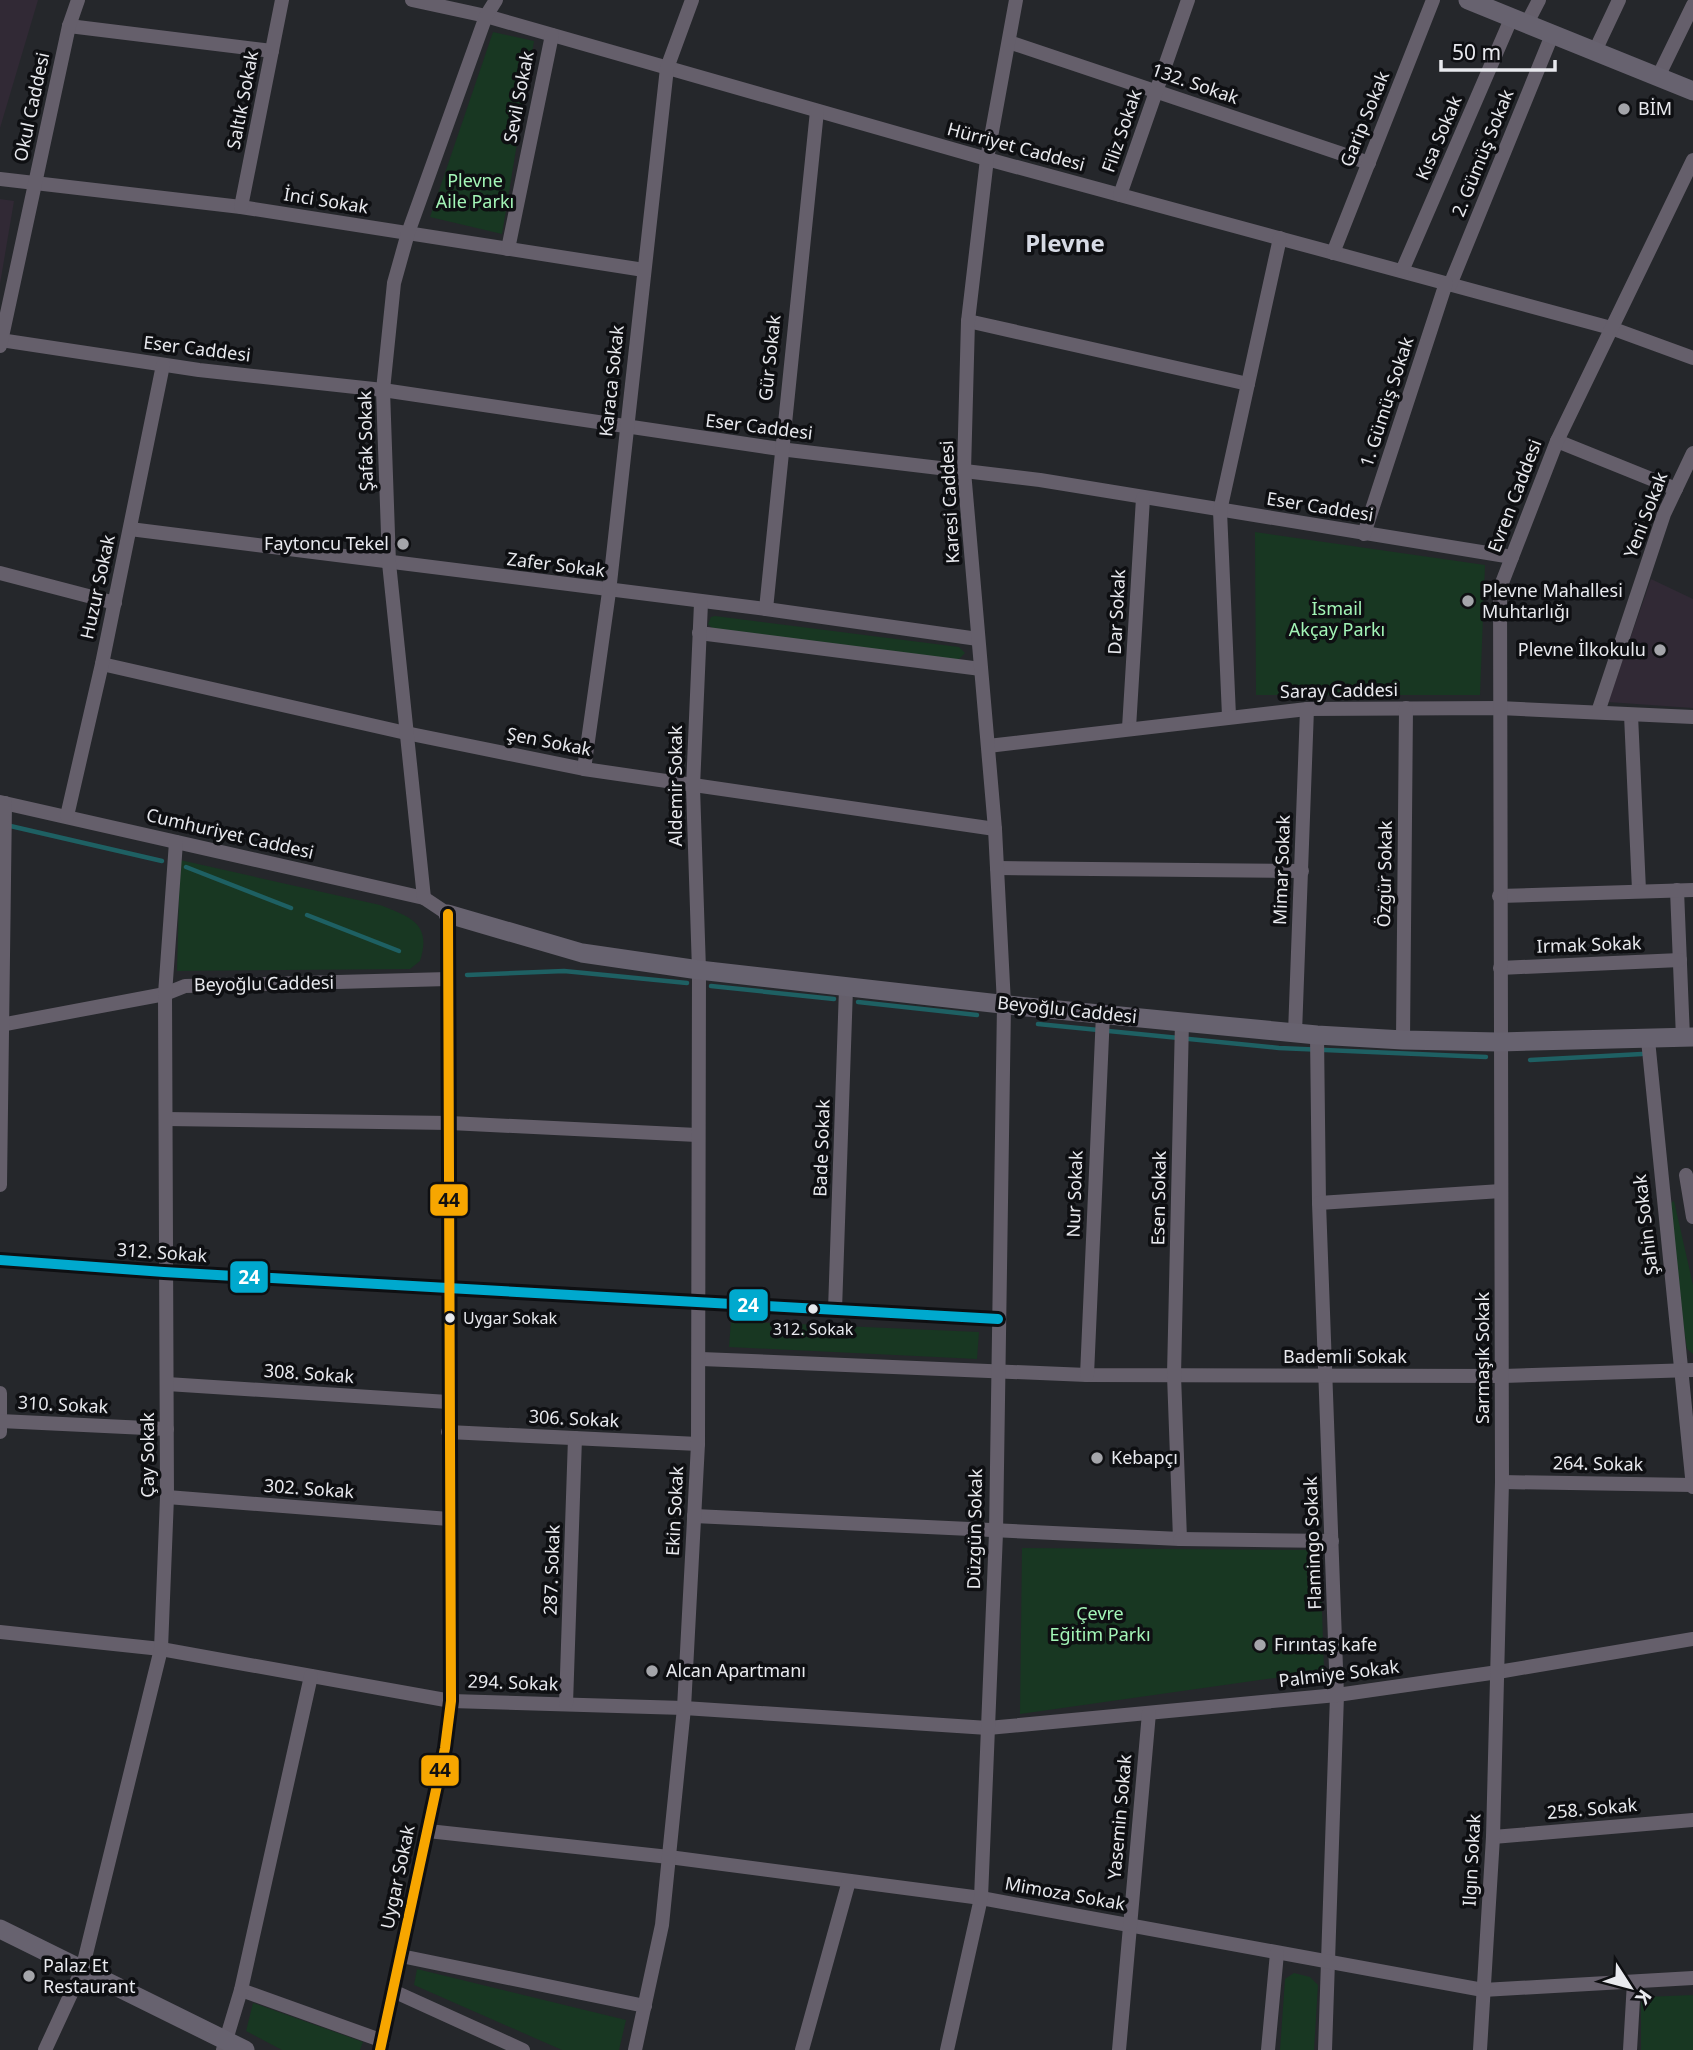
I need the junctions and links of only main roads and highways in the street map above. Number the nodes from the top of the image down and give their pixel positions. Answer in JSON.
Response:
{"nodes":[{"id":1,"x":1468,"y":0,"type":"edge"},
{"id":2,"x":1693,"y":91,"type":"edge"},
{"id":3,"x":447,"y":914,"type":"road end"},
{"id":4,"x":1688,"y":1037,"type":"edge"},
{"id":5,"x":0,"y":1929,"type":"edge"},
{"id":6,"x":225,"y":2045,"type":"edge"},
{"id":7,"x":245,"y":2050,"type":"edge"}],
"edges":[{"from":1,"to":2,"type":"main road"},
{"from":3,"to":4,"type":"main road","name":"Beyoğlu Caddesi"},
{"from":5,"to":6,"type":"main road"},
{"from":6,"to":7,"type":"main road"}]}
